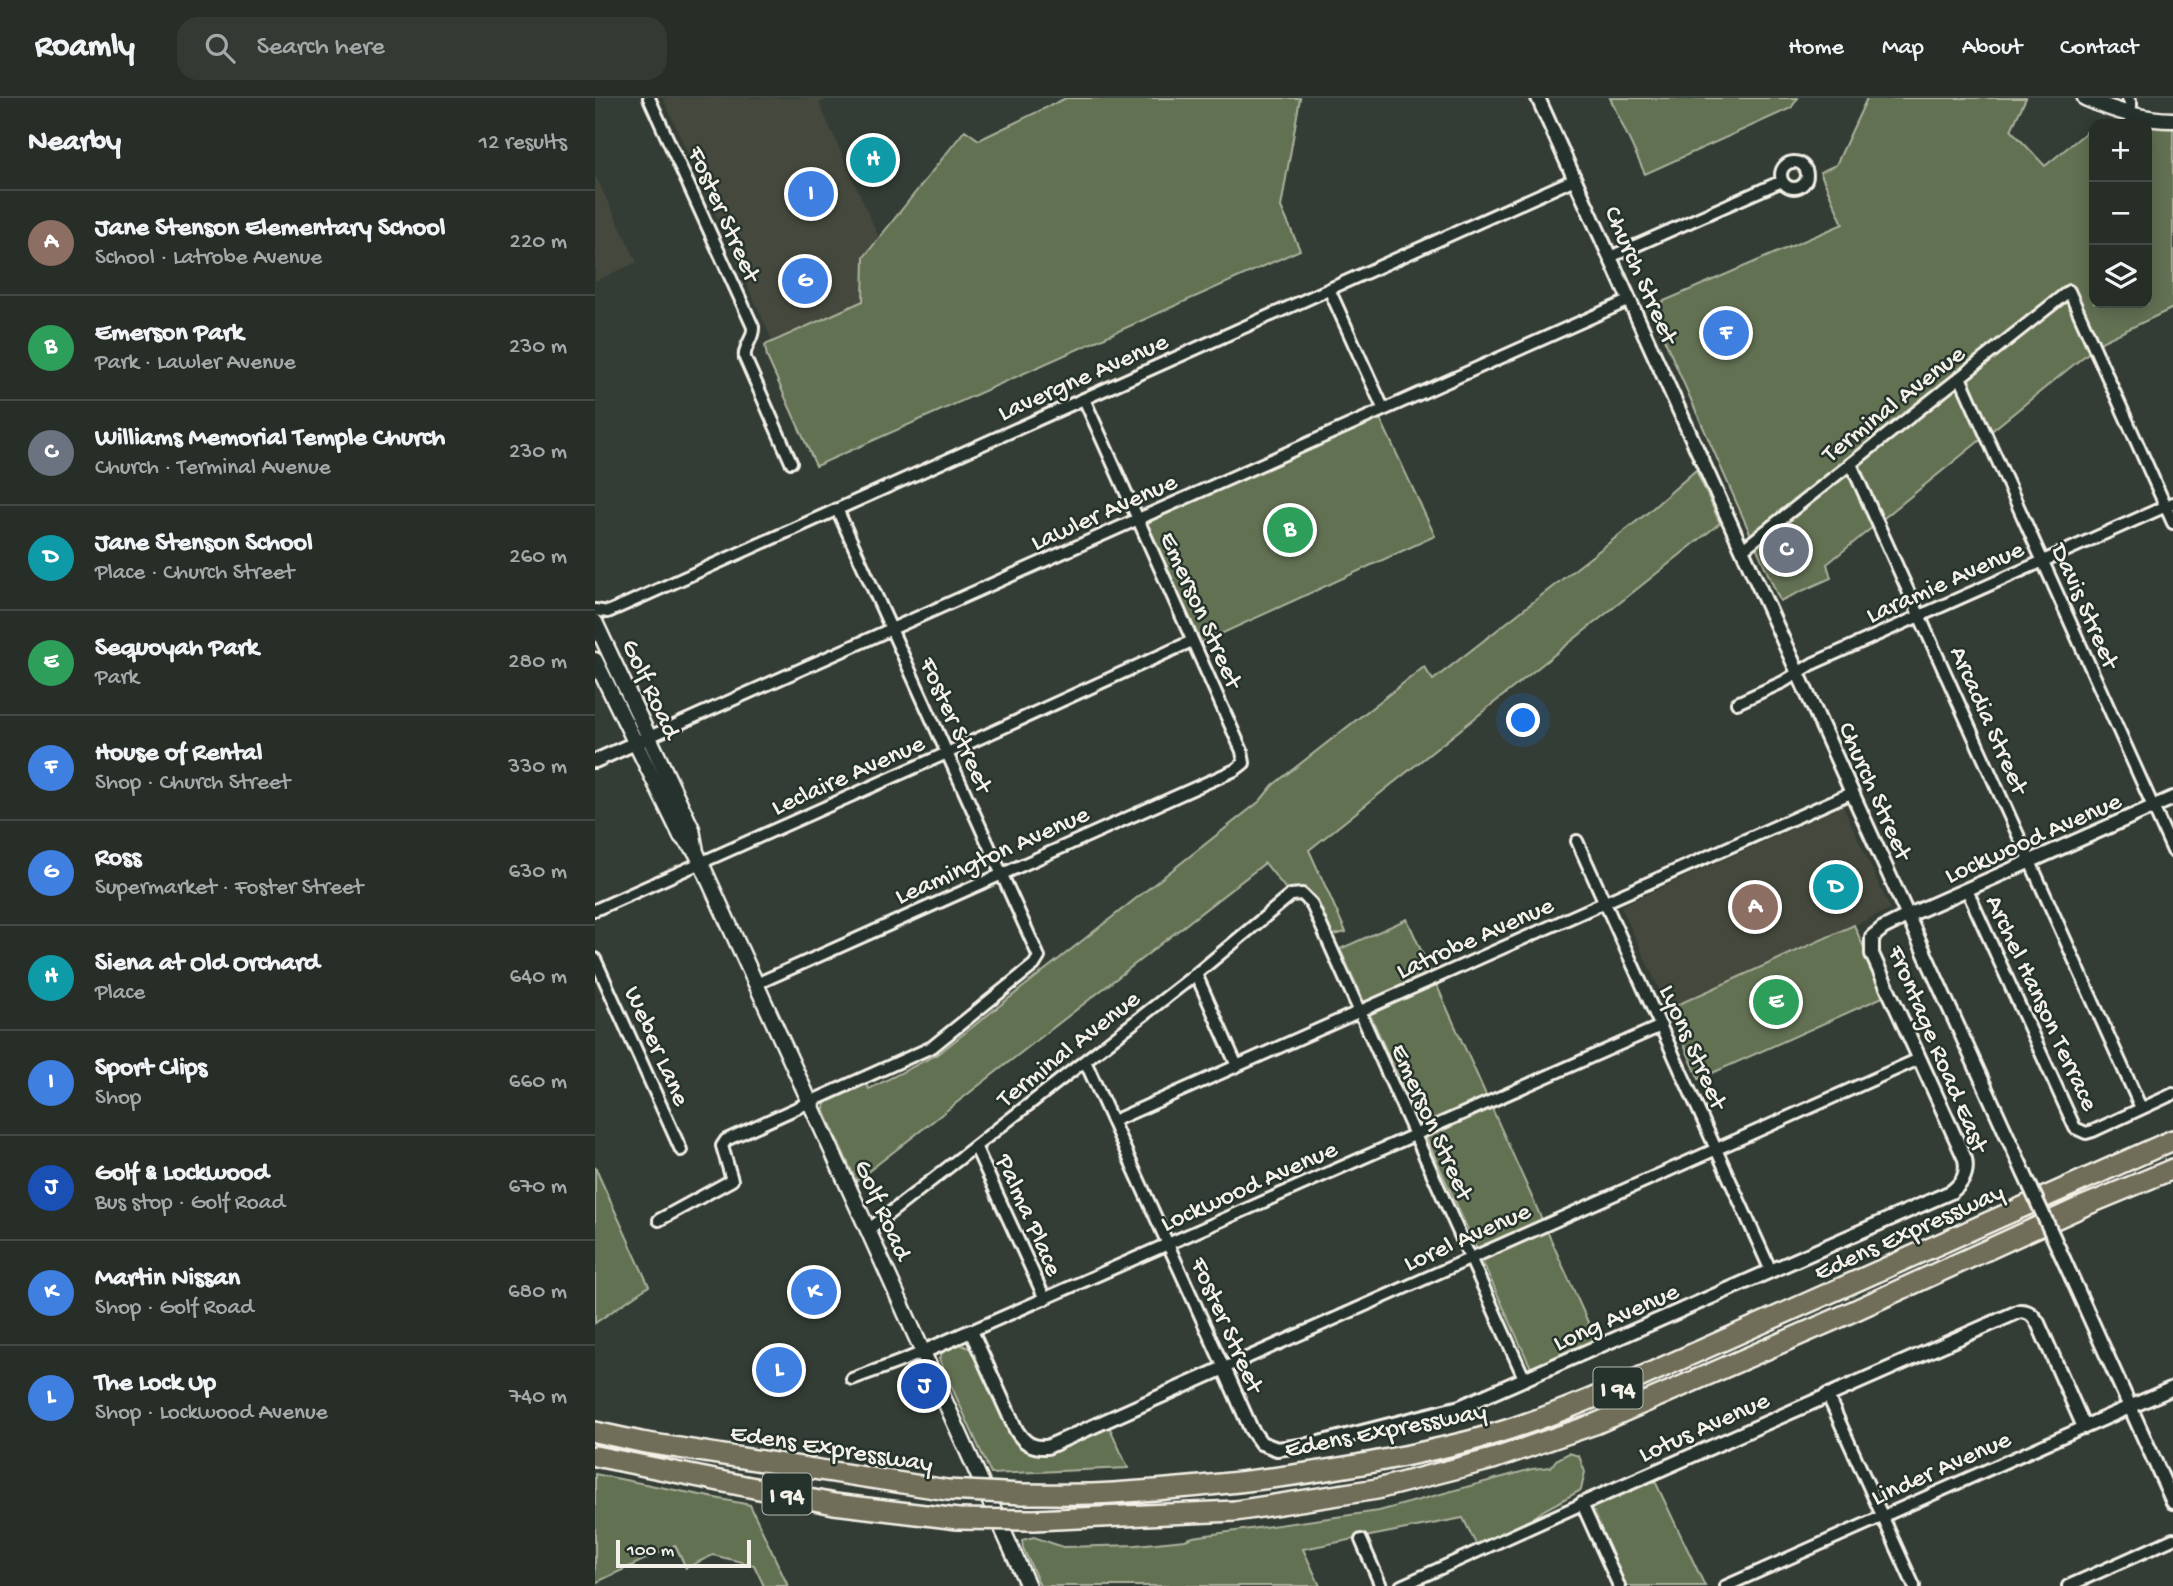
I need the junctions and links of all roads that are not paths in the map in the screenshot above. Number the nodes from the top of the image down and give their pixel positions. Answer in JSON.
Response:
{"nodes":[{"id":1,"x":649,"y":98,"type":"edge"},
{"id":2,"x":1538,"y":98,"type":"edge"},
{"id":3,"x":2085,"y":98,"type":"edge"},
{"id":4,"x":2128,"y":98,"type":"edge"},
{"id":5,"x":2126,"y":114,"type":"junction"},
{"id":6,"x":2173,"y":120,"type":"edge"},
{"id":7,"x":1575,"y":179,"type":"junction"},
{"id":8,"x":1781,"y":181,"type":"dead end"},
{"id":9,"x":1611,"y":257,"type":"junction"},
{"id":10,"x":1329,"y":289,"type":"junction"},
{"id":11,"x":1630,"y":300,"type":"junction"},
{"id":12,"x":1960,"y":377,"type":"junction"},
{"id":13,"x":1084,"y":399,"type":"junction"},
{"id":14,"x":1383,"y":408,"type":"junction"},
{"id":15,"x":791,"y":463,"type":"dead end"},
{"id":16,"x":1851,"y":464,"type":"junction"},
{"id":17,"x":2169,"y":504,"type":"edge"},
{"id":18,"x":837,"y":509,"type":"junction"},
{"id":19,"x":1137,"y":520,"type":"junction"},
{"id":20,"x":2173,"y":523,"type":"edge"},
{"id":21,"x":1743,"y":550,"type":"junction"},
{"id":22,"x":2043,"y":561,"type":"junction"},
{"id":23,"x":595,"y":610,"type":"edge"},
{"id":24,"x":608,"y":612,"type":"junction"},
{"id":25,"x":1920,"y":616,"type":"junction"},
{"id":26,"x":597,"y":627,"type":"edge"},
{"id":27,"x":891,"y":630,"type":"junction"},
{"id":28,"x":1192,"y":641,"type":"junction"},
{"id":29,"x":595,"y":660,"type":"edge"},
{"id":30,"x":1799,"y":672,"type":"junction"},
{"id":31,"x":1737,"y":703,"type":"dead end"},
{"id":32,"x":643,"y":740,"type":"junction"},
{"id":33,"x":947,"y":753,"type":"junction"},
{"id":34,"x":595,"y":761,"type":"edge"},
{"id":35,"x":1244,"y":763,"type":"joint"},
{"id":36,"x":1853,"y":792,"type":"junction"},
{"id":37,"x":2173,"y":798,"type":"edge"},
{"id":38,"x":2153,"y":807,"type":"junction"},
{"id":39,"x":1577,"y":841,"type":"dead end"},
{"id":40,"x":2173,"y":851,"type":"edge"},
{"id":41,"x":698,"y":857,"type":"junction"},
{"id":42,"x":2030,"y":862,"type":"junction"},
{"id":43,"x":1001,"y":873,"type":"junction"},
{"id":44,"x":1967,"y":890,"type":"junction"},
{"id":45,"x":1291,"y":895,"type":"joint"},
{"id":46,"x":1605,"y":902,"type":"junction"},
{"id":47,"x":595,"y":909,"type":"edge"},
{"id":48,"x":1909,"y":915,"type":"junction"},
{"id":49,"x":595,"y":958,"type":"edge"},
{"id":50,"x":1196,"y":974,"type":"junction"},
{"id":51,"x":756,"y":984,"type":"junction"},
{"id":52,"x":1360,"y":1011,"type":"junction"},
{"id":53,"x":1661,"y":1026,"type":"junction"},
{"id":54,"x":1919,"y":1059,"type":"junction"},
{"id":55,"x":1085,"y":1061,"type":"junction"},
{"id":56,"x":1237,"y":1066,"type":"junction"},
{"id":57,"x":2173,"y":1094,"type":"edge"},
{"id":58,"x":810,"y":1101,"type":"junction"},
{"id":59,"x":2141,"y":1108,"type":"junction"},
{"id":60,"x":1113,"y":1121,"type":"junction"},
{"id":61,"x":1415,"y":1135,"type":"junction"},
{"id":62,"x":2173,"y":1140,"type":"edge"},
{"id":63,"x":976,"y":1148,"type":"junction"},
{"id":64,"x":1716,"y":1149,"type":"junction"},
{"id":65,"x":681,"y":1150,"type":"dead end"},
{"id":66,"x":2173,"y":1169,"type":"edge"},
{"id":67,"x":1964,"y":1178,"type":"joint"},
{"id":68,"x":659,"y":1220,"type":"dead end"},
{"id":69,"x":868,"y":1230,"type":"junction"},
{"id":70,"x":1168,"y":1244,"type":"junction"},
{"id":71,"x":1471,"y":1258,"type":"junction"},
{"id":72,"x":1771,"y":1271,"type":"junction"},
{"id":73,"x":1045,"y":1299,"type":"junction"},
{"id":74,"x":971,"y":1332,"type":"junction"},
{"id":75,"x":923,"y":1352,"type":"junction"},
{"id":76,"x":1224,"y":1368,"type":"junction"},
{"id":77,"x":852,"y":1379,"type":"dead end"},
{"id":78,"x":1525,"y":1380,"type":"junction"},
{"id":79,"x":2173,"y":1388,"type":"edge"},
{"id":80,"x":1827,"y":1394,"type":"junction"},
{"id":81,"x":2130,"y":1407,"type":"junction"},
{"id":82,"x":2084,"y":1427,"type":"junction"},
{"id":83,"x":595,"y":1432,"type":"edge"},
{"id":84,"x":1269,"y":1447,"type":"joint"},
{"id":85,"x":595,"y":1456,"type":"edge"},
{"id":86,"x":2173,"y":1502,"type":"edge"},
{"id":87,"x":1582,"y":1504,"type":"junction"},
{"id":88,"x":1882,"y":1517,"type":"junction"},
{"id":89,"x":2173,"y":1539,"type":"edge"},
{"id":90,"x":1361,"y":1540,"type":"dead end"},
{"id":91,"x":1028,"y":1586,"type":"edge"},
{"id":92,"x":1381,"y":1586,"type":"edge"},
{"id":93,"x":1401,"y":1586,"type":"edge"},
{"id":94,"x":1619,"y":1586,"type":"edge"},
{"id":95,"x":1726,"y":1586,"type":"edge"},
{"id":96,"x":1914,"y":1586,"type":"edge"},
{"id":97,"x":2068,"y":1586,"type":"edge"}],
"edges":[{"from":1,"to":15,"type":"street","name":"Foster Street"},
{"from":2,"to":7,"type":"street","name":"Church Street"},
{"from":3,"to":5,"type":"main road"},
{"from":4,"to":5,"type":"street"},
{"from":5,"to":6,"type":"main road"},
{"from":7,"to":9,"type":"street","name":"Church Street"},
{"from":7,"to":10,"type":"street","name":"Lavergne Avenue"},
{"from":8,"to":9,"type":"street"},
{"from":9,"to":11,"type":"street","name":"Church Street"},
{"from":10,"to":13,"type":"street","name":"Lavergne Avenue"},
{"from":10,"to":14,"type":"street"},
{"from":11,"to":14,"type":"street","name":"Lawler Avenue"},
{"from":11,"to":21,"type":"street","name":"Church Street"},
{"from":12,"to":16,"type":"street","name":"Terminal Avenue"},
{"from":12,"to":17,"type":"street","name":"Terminal Avenue"},
{"from":12,"to":22,"type":"street","name":"Davis Street"},
{"from":13,"to":18,"type":"street","name":"Lavergne Avenue"},
{"from":13,"to":19,"type":"street","name":"Emerson Street"},
{"from":14,"to":19,"type":"street","name":"Lawler Avenue"},
{"from":16,"to":21,"type":"street","name":"Terminal Avenue"},
{"from":16,"to":25,"type":"street","name":"Arcadia Street"},
{"from":17,"to":20,"type":"street"},
{"from":17,"to":22,"type":"street","name":"Laramie Avenue"},
{"from":18,"to":24,"type":"street","name":"Lavergne Avenue"},
{"from":18,"to":27,"type":"street","name":"Foster Street"},
{"from":19,"to":27,"type":"street","name":"Lawler Avenue"},
{"from":19,"to":28,"type":"street","name":"Emerson Street"},
{"from":21,"to":30,"type":"street","name":"Church Street"},
{"from":22,"to":25,"type":"street","name":"Laramie Avenue"},
{"from":22,"to":38,"type":"street","name":"Davis Street"},
{"from":23,"to":24,"type":"street"},
{"from":24,"to":26,"type":"street"},
{"from":25,"to":30,"type":"street","name":"Laramie Avenue"},
{"from":25,"to":42,"type":"street","name":"Arcadia Street"},
{"from":26,"to":32,"type":"main road","name":"Golf Road"},
{"from":27,"to":32,"type":"street","name":"Lawler Avenue"},
{"from":27,"to":33,"type":"street","name":"Foster Street"},
{"from":28,"to":33,"type":"street","name":"Leclaire Avenue"},
{"from":28,"to":35,"type":"street","name":"Emerson Street"},
{"from":29,"to":32,"type":"main road","name":"Golf Road"},
{"from":30,"to":31,"type":"street","name":"Laramie Avenue"},
{"from":30,"to":36,"type":"street","name":"Church Street"},
{"from":32,"to":34,"type":"street","name":"Lawler Avenue"},
{"from":32,"to":41,"type":"main road","name":"Golf Road"},
{"from":33,"to":41,"type":"street","name":"Leclaire Avenue"},
{"from":33,"to":43,"type":"street","name":"Foster Street"},
{"from":35,"to":43,"type":"street","name":"Leamington Avenue"},
{"from":36,"to":46,"type":"street","name":"Latrobe Avenue"},
{"from":36,"to":48,"type":"street","name":"Church Street"},
{"from":37,"to":38,"type":"street","name":"Lockwood Avenue"},
{"from":38,"to":40,"type":"street","name":"Davis Street"},
{"from":38,"to":42,"type":"street","name":"Lockwood Avenue"},
{"from":39,"to":46,"type":"street","name":"Lyons Street"},
{"from":41,"to":47,"type":"street","name":"Leclaire Avenue"},
{"from":41,"to":51,"type":"main road","name":"Golf Road"},
{"from":42,"to":44,"type":"street","name":"Lockwood Avenue"},
{"from":42,"to":59,"type":"street","name":"Arcadia Street"},
{"from":43,"to":51,"type":"street","name":"Leamington Avenue"},
{"from":43,"to":58,"type":"street","name":"Foster Street"},
{"from":44,"to":48,"type":"street","name":"Lockwood Avenue"},
{"from":44,"to":59,"type":"street","name":"Archel Hanson Terrace"},
{"from":45,"to":50,"type":"street","name":"Terminal Avenue"},
{"from":45,"to":52,"type":"street","name":"Emerson Street"},
{"from":46,"to":52,"type":"street","name":"Latrobe Avenue"},
{"from":46,"to":53,"type":"street","name":"Lyons Street"},
{"from":48,"to":54,"type":"street","name":"Frontage Road East"},
{"from":48,"to":81,"type":"street","name":"Church Street","bridge":true},
{"from":49,"to":65,"type":"street","name":"Weber Lane"},
{"from":50,"to":55,"type":"street","name":"Terminal Avenue"},
{"from":50,"to":56,"type":"street"},
{"from":51,"to":58,"type":"main road","name":"Golf Road"},
{"from":52,"to":56,"type":"street","name":"Latrobe Avenue"},
{"from":52,"to":61,"type":"street","name":"Emerson Street"},
{"from":53,"to":61,"type":"street","name":"Lockwood Avenue"},
{"from":53,"to":64,"type":"street","name":"Lyons Street"},
{"from":54,"to":64,"type":"street","name":"Lorel Avenue"},
{"from":54,"to":67,"type":"street","name":"Frontage Road East"},
{"from":55,"to":60,"type":"street","name":"Foster Street"},
{"from":55,"to":63,"type":"street","name":"Terminal Avenue"},
{"from":56,"to":60,"type":"street","name":"Latrobe Avenue"},
{"from":57,"to":59,"type":"street"},
{"from":58,"to":68,"type":"street"},
{"from":58,"to":69,"type":"main road","name":"Golf Road"},
{"from":60,"to":70,"type":"street","name":"Foster Street"},
{"from":61,"to":70,"type":"street","name":"Lockwood Avenue"},
{"from":61,"to":71,"type":"street","name":"Emerson Street"},
{"from":62,"to":83,"type":"highway","name":"Edens Expressway","number":"I 94","bridge":true},
{"from":63,"to":69,"type":"street","name":"Terminal Avenue"},
{"from":63,"to":73,"type":"street","name":"Palma Place"},
{"from":64,"to":71,"type":"street","name":"Lorel Avenue"},
{"from":64,"to":72,"type":"street","name":"Lyons Street"},
{"from":66,"to":85,"type":"highway","name":"Edens Expressway","number":"I 94","bridge":true},
{"from":67,"to":72,"type":"street","name":"Long Avenue"},
{"from":69,"to":75,"type":"main road","name":"Golf Road"},
{"from":70,"to":73,"type":"street","name":"Lockwood Avenue"},
{"from":70,"to":76,"type":"street","name":"Foster Street"},
{"from":71,"to":76,"type":"street","name":"Lorel Avenue"},
{"from":71,"to":78,"type":"street","name":"Emerson Street"},
{"from":72,"to":78,"type":"street","name":"Long Avenue"},
{"from":73,"to":74,"type":"street","name":"Lockwood Avenue"},
{"from":74,"to":75,"type":"street","name":"Lockwood Avenue"},
{"from":74,"to":76,"type":"street","name":"Lorel Avenue"},
{"from":75,"to":77,"type":"street","name":"Lockwood Avenue"},
{"from":75,"to":91,"type":"main road","name":"Golf Road"},
{"from":76,"to":84,"type":"street","name":"Foster Street"},
{"from":78,"to":84,"type":"street","name":"Long Avenue"},
{"from":79,"to":81,"type":"street","name":"Linder Avenue"},
{"from":80,"to":82,"type":"street","name":"Lotus Avenue"},
{"from":80,"to":87,"type":"street","name":"Lotus Avenue"},
{"from":80,"to":88,"type":"street"},
{"from":81,"to":82,"type":"street","name":"Linder Avenue"},
{"from":81,"to":86,"type":"street","name":"Church Street"},
{"from":82,"to":88,"type":"street","name":"Linder Avenue"},
{"from":87,"to":93,"type":"street","name":"Lotus Avenue"},
{"from":87,"to":94,"type":"street"},
{"from":88,"to":95,"type":"street","name":"Linder Avenue"},
{"from":88,"to":96,"type":"street"},
{"from":89,"to":97,"type":"street"},
{"from":90,"to":92,"type":"street"}]}
